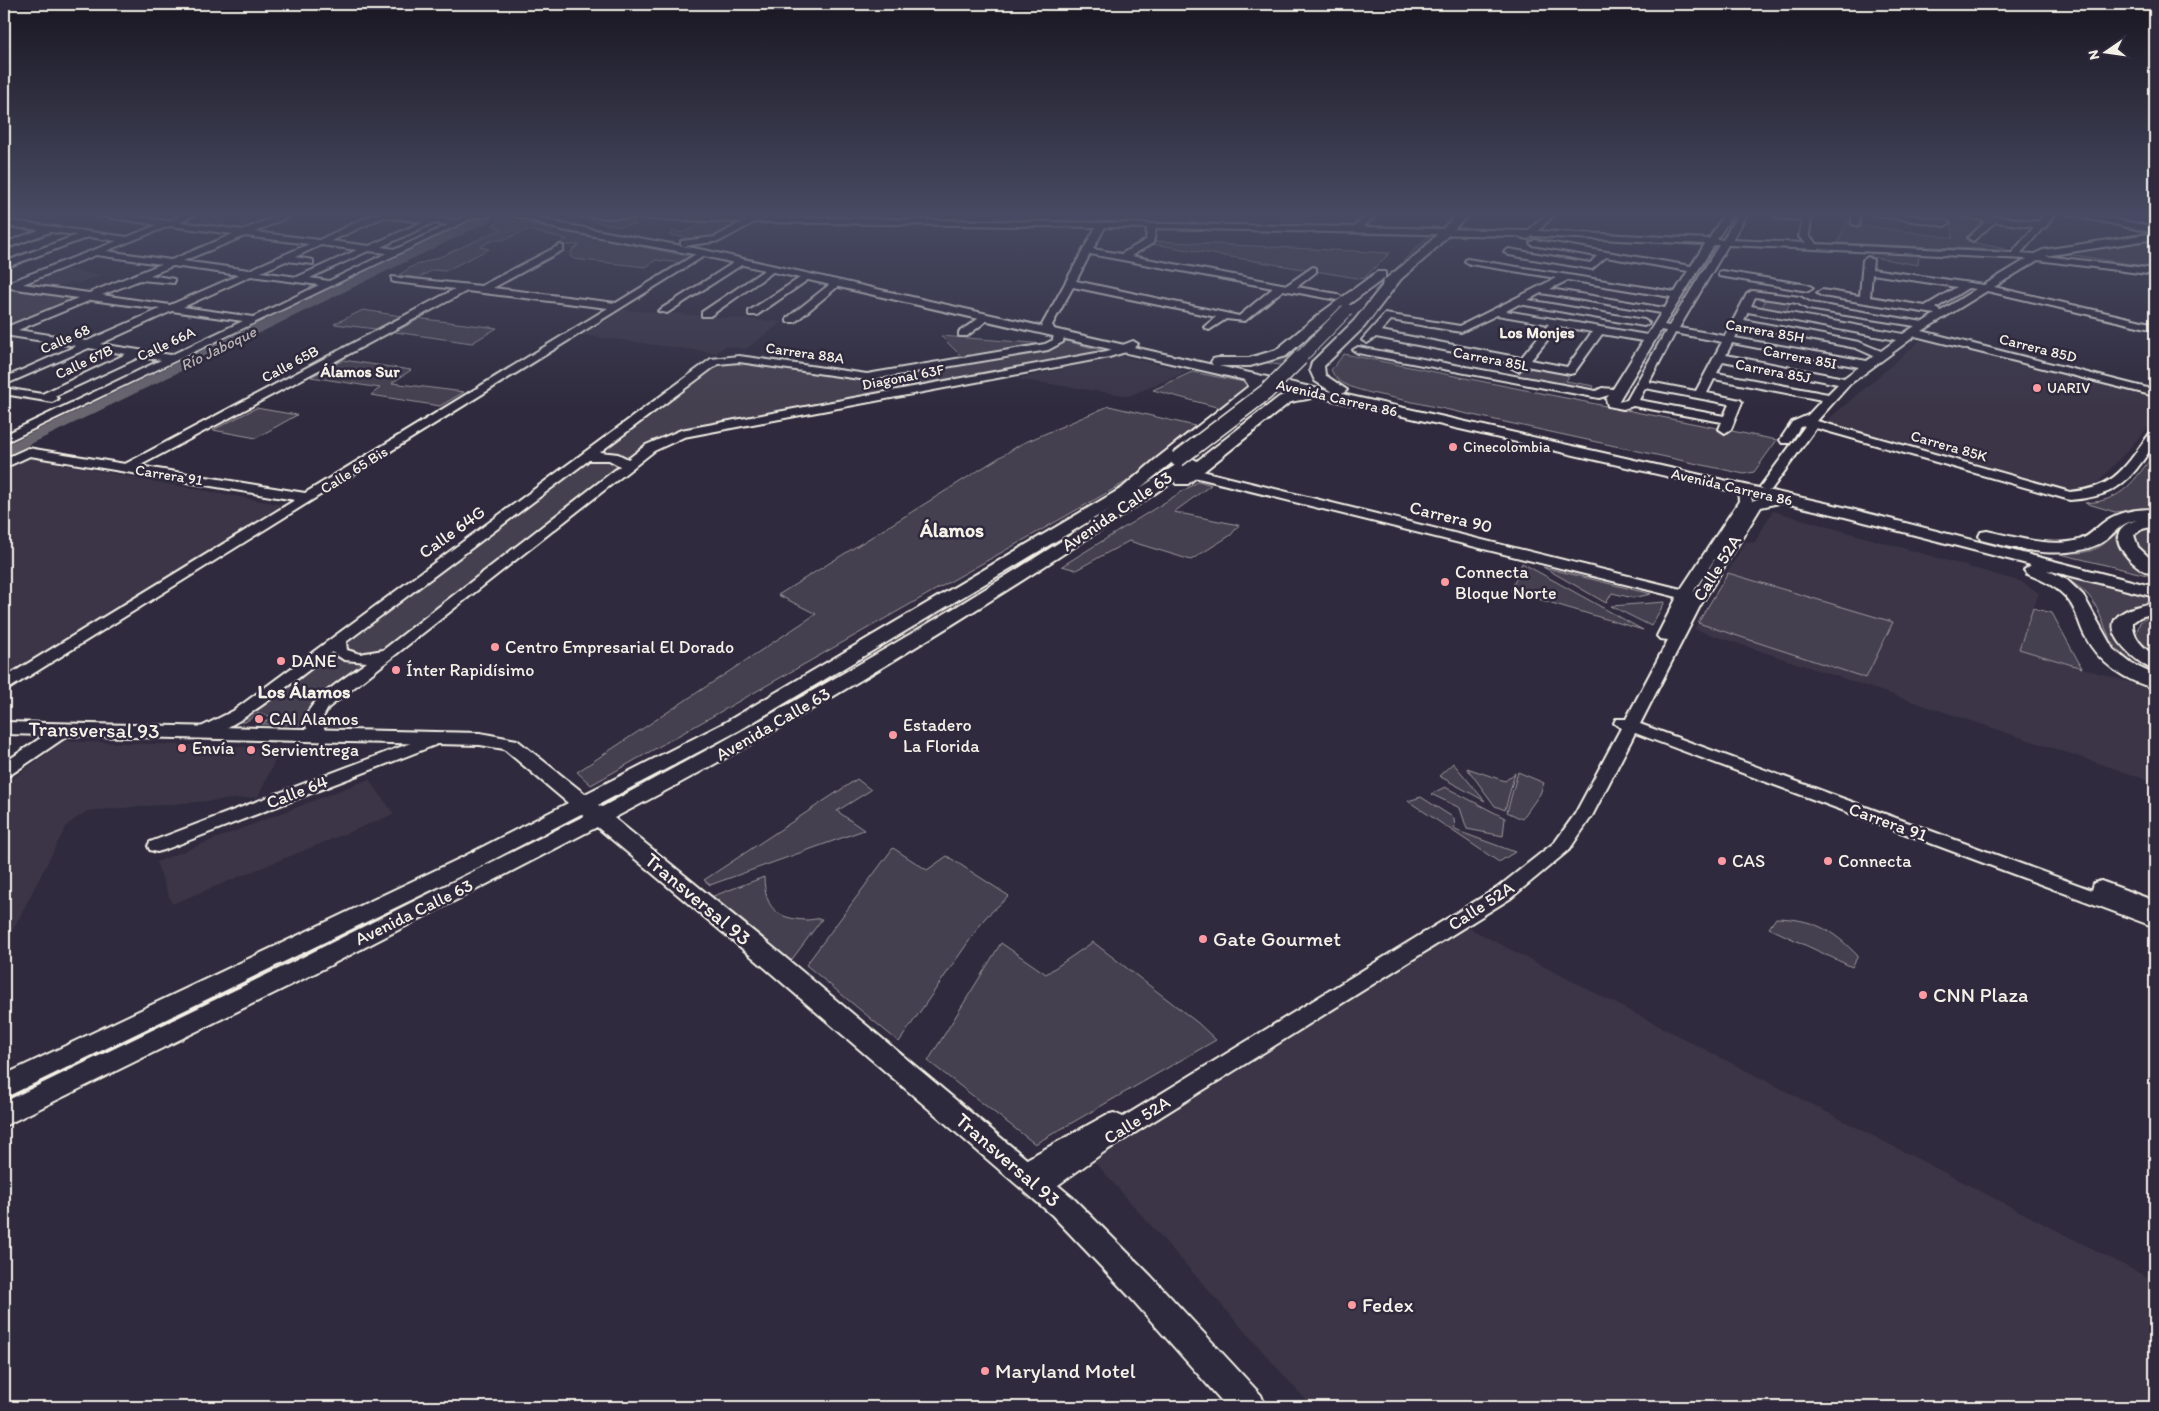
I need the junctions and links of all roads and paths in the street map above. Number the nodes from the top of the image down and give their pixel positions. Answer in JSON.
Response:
{"nodes":[{"id":1,"x":23,"y":280,"type":"edge"},
{"id":2,"x":132,"y":280,"type":"edge"},
{"id":3,"x":162,"y":280,"type":"edge"},
{"id":4,"x":237,"y":280,"type":"edge"},
{"id":5,"x":298,"y":280,"type":"edge"},
{"id":6,"x":339,"y":280,"type":"edge"},
{"id":7,"x":403,"y":280,"type":"edge"},
{"id":8,"x":501,"y":280,"type":"edge"},
{"id":9,"x":661,"y":280,"type":"edge"},
{"id":10,"x":713,"y":280,"type":"edge"},
{"id":11,"x":756,"y":280,"type":"edge"},
{"id":12,"x":800,"y":280,"type":"edge"},
{"id":13,"x":821,"y":280,"type":"edge"},
{"id":14,"x":834,"y":280,"type":"edge"},
{"id":15,"x":1072,"y":280,"type":"edge"},
{"id":16,"x":1241,"y":280,"type":"edge"},
{"id":17,"x":1298,"y":280,"type":"edge"},
{"id":18,"x":1376,"y":280,"type":"edge"},
{"id":19,"x":1379,"y":280,"type":"edge"},
{"id":20,"x":1392,"y":280,"type":"edge"},
{"id":21,"x":1394,"y":280,"type":"edge"},
{"id":22,"x":1561,"y":280,"type":"edge"},
{"id":23,"x":1583,"y":280,"type":"edge"},
{"id":24,"x":1631,"y":280,"type":"edge"},
{"id":25,"x":1686,"y":280,"type":"edge"},
{"id":26,"x":1703,"y":280,"type":"edge"},
{"id":27,"x":1758,"y":280,"type":"edge"},
{"id":28,"x":1867,"y":280,"type":"edge"},
{"id":29,"x":1932,"y":280,"type":"edge"},
{"id":30,"x":2000,"y":280,"type":"edge"},
{"id":31,"x":171,"y":281,"type":"dead end"},
{"id":32,"x":1070,"y":283,"type":"junction"},
{"id":33,"x":330,"y":284,"type":"junction"},
{"id":34,"x":837,"y":284,"type":"junction"},
{"id":35,"x":1966,"y":285,"type":"junction"},
{"id":36,"x":7,"y":286,"type":"edge"},
{"id":37,"x":467,"y":287,"type":"junction"},
{"id":38,"x":1625,"y":287,"type":"junction"},
{"id":39,"x":1285,"y":288,"type":"junction"},
{"id":40,"x":1808,"y":288,"type":"dead end"},
{"id":41,"x":1987,"y":288,"type":"junction"},
{"id":42,"x":484,"y":289,"type":"junction"},
{"id":43,"x":1541,"y":290,"type":"junction"},
{"id":44,"x":1822,"y":293,"type":"dead end"},
{"id":45,"x":1677,"y":295,"type":"junction"},
{"id":46,"x":90,"y":297,"type":"junction"},
{"id":47,"x":1336,"y":297,"type":"dead end"},
{"id":48,"x":1865,"y":300,"type":"junction"},
{"id":49,"x":1518,"y":301,"type":"junction"},
{"id":50,"x":1805,"y":305,"type":"junction"},
{"id":51,"x":619,"y":306,"type":"junction"},
{"id":52,"x":173,"y":308,"type":"junction"},
{"id":53,"x":1744,"y":308,"type":"junction"},
{"id":54,"x":1928,"y":309,"type":"junction"},
{"id":55,"x":663,"y":311,"type":"dead end"},
{"id":56,"x":1351,"y":311,"type":"junction"},
{"id":57,"x":1666,"y":311,"type":"junction"},
{"id":58,"x":1496,"y":312,"type":"junction"},
{"id":59,"x":753,"y":313,"type":"dead end"},
{"id":60,"x":706,"y":314,"type":"dead end"},
{"id":61,"x":1943,"y":314,"type":"junction"},
{"id":62,"x":1225,"y":315,"type":"junction"},
{"id":63,"x":984,"y":317,"type":"junction"},
{"id":64,"x":1799,"y":318,"type":"junction"},
{"id":65,"x":255,"y":320,"type":"junction"},
{"id":66,"x":790,"y":320,"type":"dead end"},
{"id":67,"x":1644,"y":322,"type":"dead end"},
{"id":68,"x":1737,"y":322,"type":"junction"},
{"id":69,"x":1556,"y":323,"type":"junction"},
{"id":70,"x":1925,"y":325,"type":"junction"},
{"id":71,"x":1209,"y":327,"type":"dead end"},
{"id":72,"x":1656,"y":327,"type":"junction"},
{"id":73,"x":2155,"y":327,"type":"edge"},
{"id":74,"x":1052,"y":330,"type":"junction"},
{"id":75,"x":1599,"y":330,"type":"junction"},
{"id":76,"x":1672,"y":330,"type":"junction"},
{"id":77,"x":4,"y":332,"type":"edge"},
{"id":78,"x":1374,"y":333,"type":"junction"},
{"id":79,"x":964,"y":334,"type":"dead end"},
{"id":80,"x":1884,"y":334,"type":"junction"},
{"id":81,"x":1909,"y":335,"type":"junction"},
{"id":82,"x":1649,"y":339,"type":"junction"},
{"id":83,"x":1728,"y":340,"type":"junction"},
{"id":84,"x":88,"y":345,"type":"junction"},
{"id":85,"x":1129,"y":346,"type":"junction"},
{"id":86,"x":1866,"y":348,"type":"junction"},
{"id":87,"x":138,"y":353,"type":"junction"},
{"id":88,"x":1882,"y":355,"type":"junction"},
{"id":89,"x":1719,"y":357,"type":"junction"},
{"id":90,"x":173,"y":359,"type":"junction"},
{"id":91,"x":722,"y":359,"type":"joint"},
{"id":92,"x":1218,"y":362,"type":"junction"},
{"id":93,"x":1522,"y":362,"type":"junction"},
{"id":94,"x":1868,"y":365,"type":"junction"},
{"id":95,"x":1710,"y":374,"type":"junction"},
{"id":96,"x":884,"y":376,"type":"joint"},
{"id":97,"x":1251,"y":378,"type":"junction"},
{"id":98,"x":4,"y":382,"type":"edge"},
{"id":99,"x":1507,"y":382,"type":"junction"},
{"id":100,"x":1846,"y":382,"type":"junction"},
{"id":101,"x":1642,"y":384,"type":"junction"},
{"id":102,"x":1340,"y":390,"type":"junction"},
{"id":103,"x":4,"y":391,"type":"edge"},
{"id":104,"x":1616,"y":393,"type":"junction"},
{"id":105,"x":2155,"y":393,"type":"edge"},
{"id":106,"x":1321,"y":394,"type":"junction"},
{"id":107,"x":1700,"y":395,"type":"junction"},
{"id":108,"x":42,"y":398,"type":"junction"},
{"id":109,"x":1830,"y":398,"type":"junction"},
{"id":110,"x":1632,"y":402,"type":"junction"},
{"id":111,"x":1736,"y":402,"type":"joint"},
{"id":112,"x":78,"y":404,"type":"junction"},
{"id":113,"x":1811,"y":421,"type":"junction"},
{"id":114,"x":2155,"y":435,"type":"edge"},
{"id":115,"x":4,"y":439,"type":"edge"},
{"id":116,"x":1786,"y":440,"type":"dead end"},
{"id":117,"x":28,"y":452,"type":"joint"},
{"id":118,"x":586,"y":457,"type":"junction"},
{"id":119,"x":4,"y":464,"type":"edge"},
{"id":120,"x":1187,"y":465,"type":"junction"},
{"id":121,"x":627,"y":466,"type":"junction"},
{"id":122,"x":127,"y":468,"type":"junction"},
{"id":123,"x":1766,"y":487,"type":"junction"},
{"id":124,"x":1744,"y":490,"type":"junction"},
{"id":125,"x":1128,"y":491,"type":"junction"},
{"id":126,"x":309,"y":498,"type":"junction"},
{"id":127,"x":1783,"y":498,"type":"junction"},
{"id":128,"x":2155,"y":514,"type":"edge"},
{"id":129,"x":1883,"y":522,"type":"junction"},
{"id":130,"x":2155,"y":522,"type":"edge"},
{"id":131,"x":1926,"y":524,"type":"junction"},
{"id":132,"x":2155,"y":570,"type":"edge"},
{"id":133,"x":2155,"y":584,"type":"edge"},
{"id":134,"x":2155,"y":592,"type":"edge"},
{"id":135,"x":1692,"y":596,"type":"junction"},
{"id":136,"x":2155,"y":608,"type":"edge"},
{"id":137,"x":912,"y":620,"type":"junction"},
{"id":138,"x":338,"y":641,"type":"junction"},
{"id":139,"x":394,"y":648,"type":"junction"},
{"id":140,"x":2155,"y":664,"type":"edge"},
{"id":141,"x":860,"y":674,"type":"junction"},
{"id":142,"x":2155,"y":682,"type":"edge"},
{"id":143,"x":4,"y":686,"type":"edge"},
{"id":144,"x":1628,"y":721,"type":"junction"},
{"id":145,"x":4,"y":728,"type":"edge"},
{"id":146,"x":64,"y":730,"type":"junction"},
{"id":147,"x":203,"y":732,"type":"junction"},
{"id":148,"x":318,"y":735,"type":"junction"},
{"id":149,"x":437,"y":738,"type":"junction"},
{"id":150,"x":4,"y":771,"type":"edge"},
{"id":151,"x":592,"y":811,"type":"junction"},
{"id":152,"x":157,"y":846,"type":"dead end"},
{"id":153,"x":2155,"y":908,"type":"edge"},
{"id":154,"x":2155,"y":920,"type":"edge"},
{"id":155,"x":4,"y":1087,"type":"edge"},
{"id":156,"x":4,"y":1115,"type":"edge"},
{"id":157,"x":1032,"y":1179,"type":"junction"},
{"id":158,"x":1249,"y":1407,"type":"edge"}],
"edges":[{"from":1,"to":36,"type":"street"},
{"from":2,"to":46,"type":"street"},
{"from":3,"to":31,"type":"street"},
{"from":4,"to":52,"type":"street","name":"Calle 68"},
{"from":5,"to":33,"type":"street"},
{"from":6,"to":33,"type":"street","name":"Calle 66A"},
{"from":7,"to":37,"type":"street"},
{"from":8,"to":42,"type":"street"},
{"from":9,"to":51,"type":"street","name":"Calle 65 Bis"},
{"from":10,"to":55,"type":"street"},
{"from":11,"to":60,"type":"street"},
{"from":12,"to":59,"type":"street"},
{"from":13,"to":34,"type":"main road","name":"Avenida Carrera 86"},
{"from":14,"to":74,"type":"main road","name":"Avenida Carrera 86"},
{"from":15,"to":32,"type":"street"},
{"from":16,"to":39,"type":"street"},
{"from":17,"to":39,"type":"street"},
{"from":18,"to":92,"type":"main road"},
{"from":19,"to":56,"type":"main road","name":"Avenida Calle 63"},
{"from":20,"to":56,"type":"main road","name":"Avenida Calle 63"},
{"from":21,"to":102,"type":"main road"},
{"from":22,"to":43,"type":"street"},
{"from":23,"to":38,"type":"street"},
{"from":24,"to":38,"type":"street"},
{"from":25,"to":45,"type":"street"},
{"from":26,"to":76,"type":"street"},
{"from":27,"to":40,"type":"street"},
{"from":28,"to":48,"type":"street"},
{"from":29,"to":35,"type":"street"},
{"from":30,"to":41,"type":"street"},
{"from":32,"to":62,"type":"street"},
{"from":32,"to":74,"type":"street"},
{"from":33,"to":65,"type":"street","name":"Calle 66A"},
{"from":34,"to":63,"type":"main road","name":"Avenida Carrera 86"},
{"from":34,"to":66,"type":"street"},
{"from":35,"to":41,"type":"street"},
{"from":35,"to":54,"type":"street"},
{"from":36,"to":46,"type":"street"},
{"from":37,"to":42,"type":"street"},
{"from":37,"to":122,"type":"street","name":"Calle 65B"},
{"from":38,"to":45,"type":"street"},
{"from":39,"to":47,"type":"street"},
{"from":39,"to":62,"type":"street"},
{"from":41,"to":61,"type":"street"},
{"from":41,"to":73,"type":"street"},
{"from":42,"to":51,"type":"street"},
{"from":43,"to":49,"type":"street"},
{"from":43,"to":57,"type":"street"},
{"from":44,"to":48,"type":"street"},
{"from":45,"to":57,"type":"street"},
{"from":46,"to":52,"type":"street"},
{"from":46,"to":77,"type":"street"},
{"from":48,"to":54,"type":"street"},
{"from":49,"to":58,"type":"street"},
{"from":49,"to":67,"type":"street"},
{"from":50,"to":53,"type":"street"},
{"from":50,"to":64,"type":"street"},
{"from":50,"to":70,"type":"street"},
{"from":51,"to":126,"type":"street","name":"Calle 65 Bis"},
{"from":52,"to":65,"type":"street"},
{"from":52,"to":84,"type":"street","name":"Calle 68"},
{"from":53,"to":64,"type":"street"},
{"from":53,"to":68,"type":"street"},
{"from":54,"to":61,"type":"street"},
{"from":56,"to":120,"type":"main road","name":"Avenida Calle 63"},
{"from":57,"to":72,"type":"street"},
{"from":58,"to":69,"type":"street"},
{"from":58,"to":78,"type":"street"},
{"from":61,"to":70,"type":"street"},
{"from":62,"to":71,"type":"street"},
{"from":63,"to":74,"type":"main road","name":"Avenida Carrera 86"},
{"from":63,"to":79,"type":"street"},
{"from":64,"to":80,"type":"street"},
{"from":65,"to":90,"type":"street","name":"Calle 66A"},
{"from":68,"to":83,"type":"street"},
{"from":68,"to":86,"type":"street"},
{"from":69,"to":75,"type":"street"},
{"from":69,"to":93,"type":"street"},
{"from":70,"to":81,"type":"street"},
{"from":72,"to":76,"type":"street","name":"Carrera 85H"},
{"from":72,"to":82,"type":"street"},
{"from":74,"to":85,"type":"main road","name":"Avenida Carrera 86"},
{"from":74,"to":96,"type":"street","name":"Diagonal 63F"},
{"from":75,"to":82,"type":"street"},
{"from":75,"to":93,"type":"street"},
{"from":76,"to":83,"type":"street","name":"Carrera 85H"},
{"from":76,"to":101,"type":"street"},
{"from":77,"to":84,"type":"street"},
{"from":78,"to":93,"type":"street"},
{"from":78,"to":99,"type":"street","name":"Carrera 85L"},
{"from":80,"to":81,"type":"street"},
{"from":80,"to":86,"type":"street"},
{"from":81,"to":88,"type":"street"},
{"from":81,"to":105,"type":"street","name":"Carrera 85D"},
{"from":82,"to":104,"type":"street"},
{"from":83,"to":89,"type":"street"},
{"from":83,"to":94,"type":"street","name":"Carrera 85H"},
{"from":84,"to":87,"type":"street"},
{"from":84,"to":98,"type":"street","name":"Calle 68"},
{"from":85,"to":92,"type":"main road","name":"Avenida Carrera 86"},
{"from":85,"to":97,"type":"main road","name":"Avenida Carrera 86"},
{"from":85,"to":121,"type":"street","name":"Diagonal 63F"},
{"from":86,"to":88,"type":"street"},
{"from":87,"to":90,"type":"street"},
{"from":87,"to":108,"type":"street","name":"Calle 67B"},
{"from":88,"to":94,"type":"street"},
{"from":89,"to":95,"type":"street"},
{"from":89,"to":100,"type":"street","name":"Carrera 85I"},
{"from":90,"to":112,"type":"street","name":"Calle 66A"},
{"from":91,"to":96,"type":"street","name":"Carrera 88A"},
{"from":91,"to":118,"type":"street","name":"Calle 64G"},
{"from":92,"to":102,"type":"main road","name":"Avenida Carrera 86"},
{"from":93,"to":99,"type":"street"},
{"from":94,"to":100,"type":"street"},
{"from":95,"to":107,"type":"street"},
{"from":95,"to":109,"type":"street","name":"Carrera 85J"},
{"from":97,"to":106,"type":"main road","name":"Avenida Carrera 86"},
{"from":97,"to":125,"type":"main road"},
{"from":99,"to":104,"type":"street","name":"Carrera 85L"},
{"from":100,"to":109,"type":"street"},
{"from":101,"to":107,"type":"street"},
{"from":101,"to":110,"type":"street"},
{"from":102,"to":123,"type":"main road","name":"Avenida Carrera 86"},
{"from":103,"to":108,"type":"street"},
{"from":104,"to":110,"type":"street"},
{"from":106,"to":120,"type":"main road"},
{"from":106,"to":124,"type":"main road","name":"Avenida Carrera 86"},
{"from":107,"to":111,"type":"street"},
{"from":108,"to":112,"type":"street"},
{"from":109,"to":113,"type":"street"},
{"from":110,"to":111,"type":"street"},
{"from":112,"to":115,"type":"street","name":"Calle 66A"},
{"from":113,"to":114,"type":"street","name":"Carrera 85K"},
{"from":113,"to":116,"type":"street"},
{"from":113,"to":123,"type":"street"},
{"from":117,"to":119,"type":"street"},
{"from":117,"to":122,"type":"street","name":"Carrera 91"},
{"from":118,"to":121,"type":"street"},
{"from":118,"to":138,"type":"street","name":"Calle 64G"},
{"from":120,"to":125,"type":"main road","name":"Avenida Calle 63"},
{"from":120,"to":135,"type":"street","name":"Carrera 90"},
{"from":120,"to":141,"type":"main road","name":"Avenida Calle 63"},
{"from":121,"to":139,"type":"street"},
{"from":122,"to":126,"type":"street","name":"Carrera 91"},
{"from":123,"to":131,"type":"main road","name":"Avenida Carrera 86"},
{"from":124,"to":127,"type":"main road","name":"Avenida Carrera 86"},
{"from":124,"to":135,"type":"street","name":"Calle 52A"},
{"from":125,"to":137,"type":"main road","name":"Avenida Calle 63"},
{"from":126,"to":143,"type":"street","name":"Calle 65 Bis"},
{"from":127,"to":129,"type":"main road","name":"Avenida Carrera 86"},
{"from":127,"to":135,"type":"street","name":"Calle 52A"},
{"from":128,"to":131,"type":"main road"},
{"from":129,"to":134,"type":"main road","name":"Avenida Carrera 86"},
{"from":129,"to":142,"type":"main road"},
{"from":130,"to":132,"type":"main road"},
{"from":131,"to":133,"type":"main road","name":"Avenida Carrera 86"},
{"from":135,"to":144,"type":"street","name":"Calle 52A"},
{"from":136,"to":140,"type":"main road"},
{"from":137,"to":141,"type":"main road"},
{"from":137,"to":151,"type":"main road","name":"Avenida Calle 63"},
{"from":138,"to":139,"type":"street"},
{"from":138,"to":147,"type":"street","name":"Calle 64G"},
{"from":139,"to":148,"type":"street"},
{"from":141,"to":151,"type":"main road","name":"Avenida Calle 63"},
{"from":144,"to":153,"type":"street","name":"Carrera 91"},
{"from":144,"to":154,"type":"street","name":"Carrera 91"},
{"from":144,"to":157,"type":"street","name":"Calle 52A"},
{"from":145,"to":146,"type":"main road","name":"Transversal 93"},
{"from":146,"to":147,"type":"main road","name":"Transversal 93"},
{"from":146,"to":150,"type":"street"},
{"from":147,"to":148,"type":"main road","name":"Transversal 93"},
{"from":148,"to":149,"type":"main road","name":"Transversal 93"},
{"from":149,"to":151,"type":"main road","name":"Transversal 93"},
{"from":149,"to":152,"type":"street","name":"Calle 64"},
{"from":151,"to":155,"type":"main road","name":"Avenida Calle 63"},
{"from":151,"to":156,"type":"main road","name":"Avenida Calle 63"},
{"from":151,"to":157,"type":"main road","name":"Transversal 93"},
{"from":157,"to":158,"type":"main road","name":"Transversal 93"}]}
